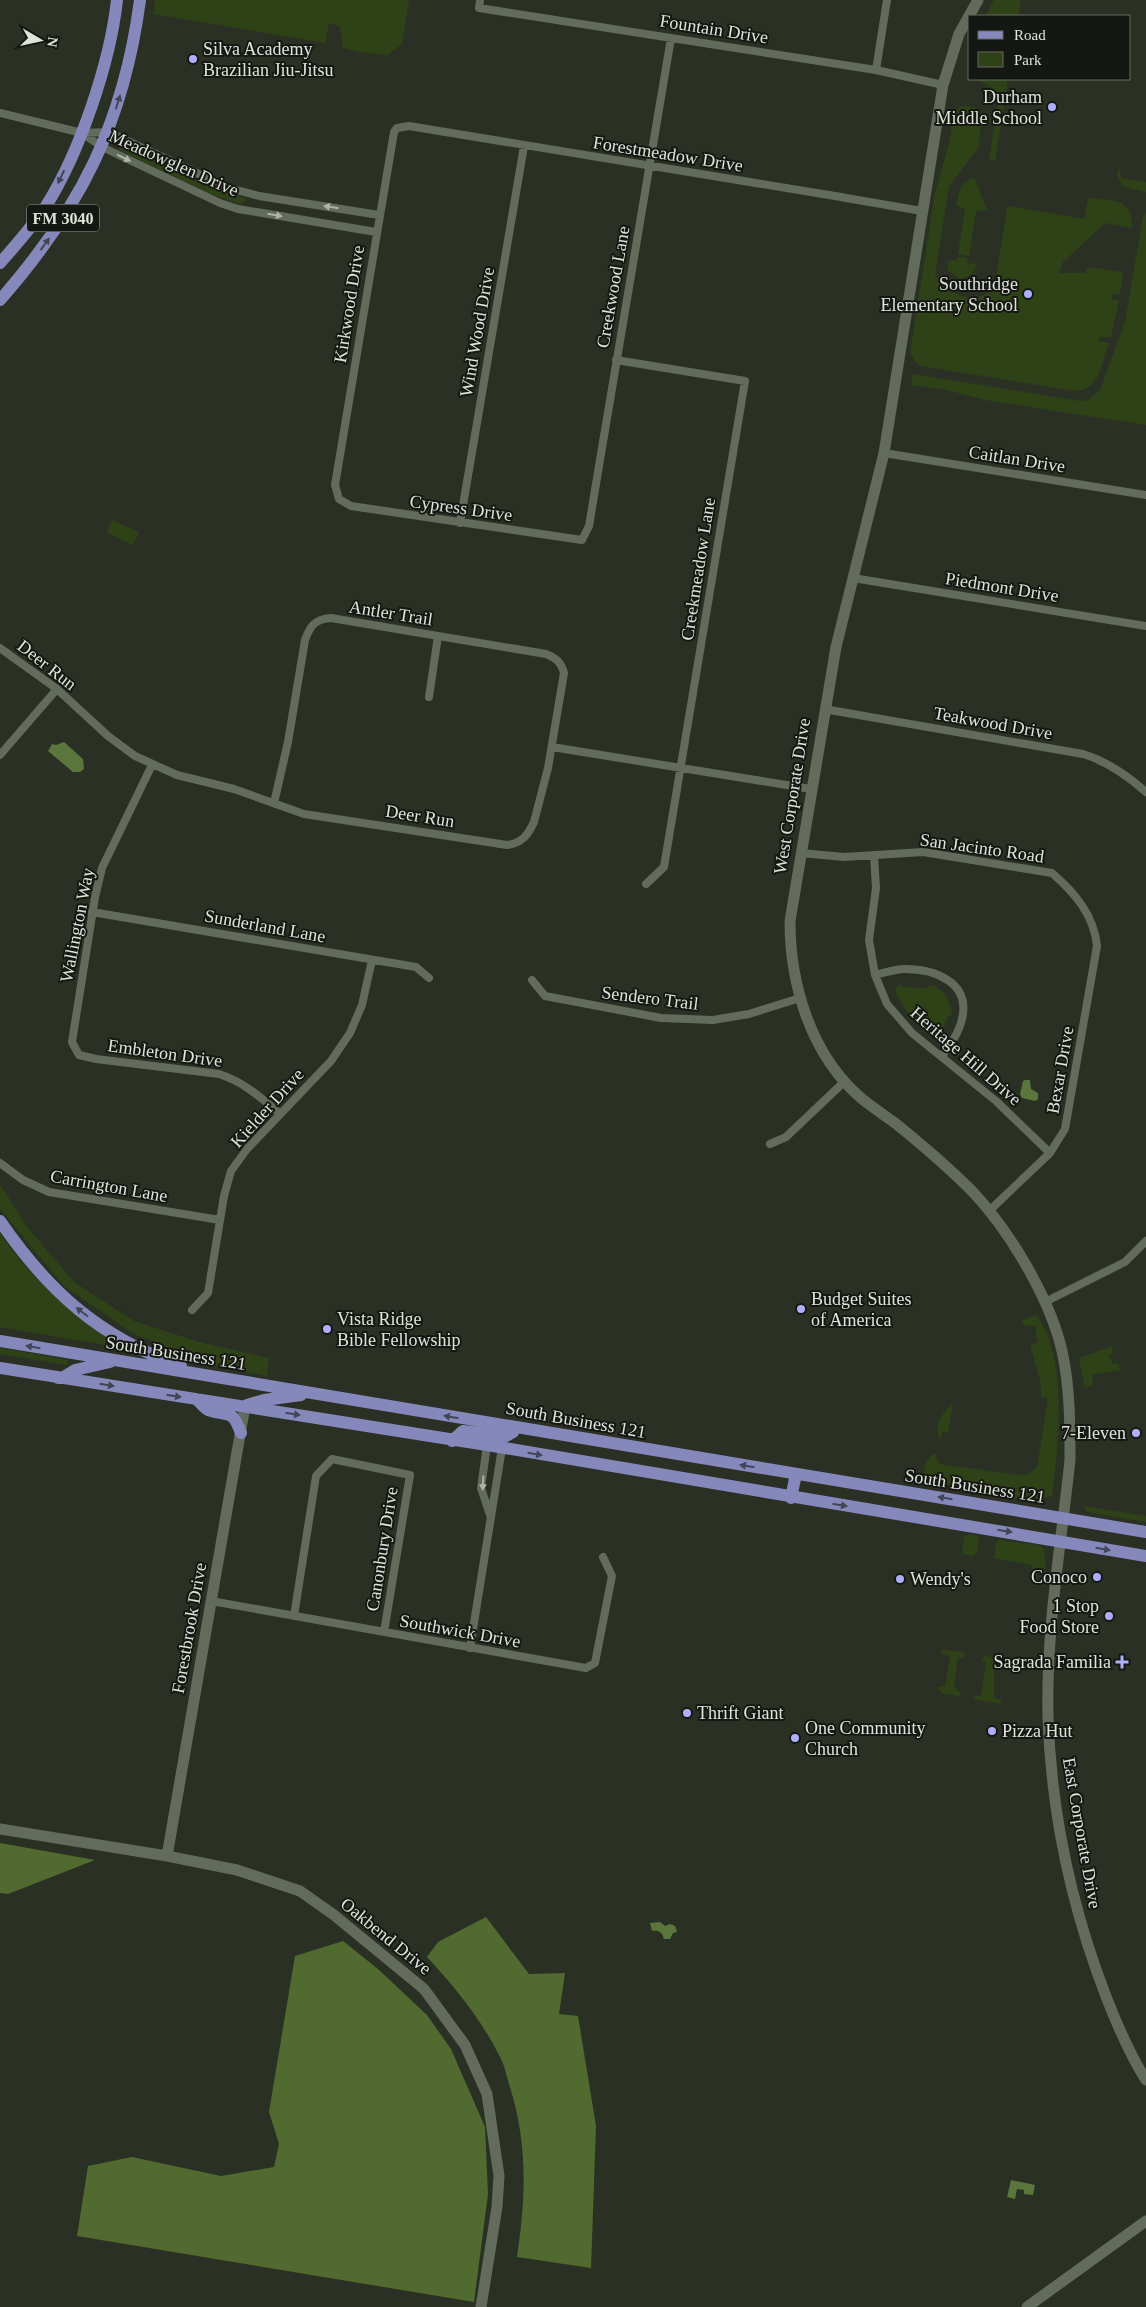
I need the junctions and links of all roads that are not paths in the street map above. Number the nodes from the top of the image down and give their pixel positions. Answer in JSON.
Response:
{"nodes":[{"id":1,"x":117,"y":0,"type":"edge"},
{"id":2,"x":140,"y":0,"type":"edge"},
{"id":3,"x":887,"y":0,"type":"edge"},
{"id":4,"x":978,"y":0,"type":"edge"},
{"id":5,"x":480,"y":4,"type":"edge"},
{"id":6,"x":970,"y":15,"type":"edge"},
{"id":7,"x":968,"y":18,"type":"edge"},
{"id":8,"x":671,"y":38,"type":"junction"},
{"id":9,"x":876,"y":70,"type":"junction"},
{"id":10,"x":943,"y":85,"type":"junction"},
{"id":11,"x":0,"y":113,"type":"edge"},
{"id":12,"x":409,"y":126,"type":"joint"},
{"id":13,"x":108,"y":132,"type":"junction"},
{"id":14,"x":82,"y":133,"type":"junction"},
{"id":15,"x":524,"y":146,"type":"junction"},
{"id":16,"x":102,"y":148,"type":"junction"},
{"id":17,"x":649,"y":166,"type":"junction"},
{"id":18,"x":922,"y":211,"type":"junction"},
{"id":19,"x":379,"y":215,"type":"junction"},
{"id":20,"x":376,"y":232,"type":"junction"},
{"id":21,"x":0,"y":263,"type":"edge"},
{"id":22,"x":0,"y":300,"type":"edge"},
{"id":23,"x":616,"y":360,"type":"junction"},
{"id":24,"x":884,"y":453,"type":"junction"},
{"id":25,"x":1146,"y":495,"type":"edge"},
{"id":26,"x":339,"y":499,"type":"joint"},
{"id":27,"x":460,"y":523,"type":"junction"},
{"id":28,"x":582,"y":540,"type":"joint"},
{"id":29,"x":853,"y":578,"type":"junction"},
{"id":30,"x":1146,"y":626,"type":"edge"},
{"id":31,"x":438,"y":636,"type":"junction"},
{"id":32,"x":0,"y":648,"type":"edge"},
{"id":33,"x":57,"y":689,"type":"junction"},
{"id":34,"x":429,"y":697,"type":"dead end"},
{"id":35,"x":824,"y":709,"type":"junction"},
{"id":36,"x":552,"y":747,"type":"junction"},
{"id":37,"x":0,"y":755,"type":"edge"},
{"id":38,"x":152,"y":765,"type":"junction"},
{"id":39,"x":681,"y":767,"type":"junction"},
{"id":40,"x":811,"y":789,"type":"junction"},
{"id":41,"x":1146,"y":792,"type":"edge"},
{"id":42,"x":274,"y":803,"type":"junction"},
{"id":43,"x":801,"y":853,"type":"junction"},
{"id":44,"x":874,"y":854,"type":"junction"},
{"id":45,"x":646,"y":884,"type":"dead end"},
{"id":46,"x":1084,"y":908,"type":"joint"},
{"id":47,"x":92,"y":912,"type":"junction"},
{"id":48,"x":372,"y":960,"type":"junction"},
{"id":49,"x":875,"y":975,"type":"junction"},
{"id":50,"x":429,"y":978,"type":"dead end"},
{"id":51,"x":532,"y":980,"type":"dead end"},
{"id":52,"x":800,"y":998,"type":"junction"},
{"id":53,"x":72,"y":1042,"type":"joint"},
{"id":54,"x":942,"y":1056,"type":"junction"},
{"id":55,"x":845,"y":1081,"type":"junction"},
{"id":56,"x":280,"y":1114,"type":"junction"},
{"id":57,"x":770,"y":1144,"type":"dead end"},
{"id":58,"x":1050,"y":1153,"type":"junction"},
{"id":59,"x":0,"y":1163,"type":"edge"},
{"id":60,"x":989,"y":1211,"type":"junction"},
{"id":61,"x":220,"y":1220,"type":"junction"},
{"id":62,"x":0,"y":1221,"type":"edge"},
{"id":63,"x":1146,"y":1241,"type":"edge"},
{"id":64,"x":1045,"y":1302,"type":"junction"},
{"id":65,"x":192,"y":1310,"type":"dead end"},
{"id":66,"x":0,"y":1341,"type":"edge"},
{"id":67,"x":115,"y":1361,"type":"junction"},
{"id":68,"x":0,"y":1368,"type":"edge"},
{"id":69,"x":0,"y":1374,"type":"edge"},
{"id":70,"x":62,"y":1378,"type":"junction"},
{"id":71,"x":219,"y":1378,"type":"junction"},
{"id":72,"x":310,"y":1393,"type":"junction"},
{"id":73,"x":196,"y":1399,"type":"junction"},
{"id":74,"x":245,"y":1406,"type":"junction"},
{"id":75,"x":514,"y":1427,"type":"junction"},
{"id":76,"x":240,"y":1433,"type":"junction"},
{"id":77,"x":452,"y":1440,"type":"junction"},
{"id":78,"x":487,"y":1446,"type":"junction"},
{"id":79,"x":502,"y":1448,"type":"junction"},
{"id":80,"x":796,"y":1474,"type":"junction"},
{"id":81,"x":791,"y":1498,"type":"junction"},
{"id":82,"x":1064,"y":1518,"type":"junction"},
{"id":83,"x":491,"y":1520,"type":"junction"},
{"id":84,"x":1146,"y":1532,"type":"edge"},
{"id":85,"x":1061,"y":1540,"type":"junction"},
{"id":86,"x":1146,"y":1556,"type":"edge"},
{"id":87,"x":603,"y":1557,"type":"dead end"},
{"id":88,"x":211,"y":1601,"type":"junction"},
{"id":89,"x":294,"y":1616,"type":"junction"},
{"id":90,"x":384,"y":1632,"type":"junction"},
{"id":91,"x":470,"y":1648,"type":"junction"},
{"id":92,"x":0,"y":1829,"type":"edge"},
{"id":93,"x":167,"y":1856,"type":"junction"},
{"id":94,"x":1146,"y":2080,"type":"edge"},
{"id":95,"x":1146,"y":2221,"type":"edge"},
{"id":96,"x":481,"y":2307,"type":"edge"},
{"id":97,"x":1027,"y":2307,"type":"edge"}],
"edges":[{"from":1,"to":14,"type":"main road","number":"FM 3040"},
{"from":13,"to":2,"type":"main road","number":"FM 3040","one_way":true},
{"from":3,"to":9,"type":"street"},
{"from":4,"to":6,"type":"street","name":"West Corporate Drive"},
{"from":5,"to":8,"type":"street","name":"Fountain Drive"},
{"from":7,"to":10,"type":"street","name":"West Corporate Drive"},
{"from":8,"to":9,"type":"street","name":"Fountain Drive"},
{"from":8,"to":17,"type":"street","name":"Creekwood Lane"},
{"from":9,"to":10,"type":"street","name":"Fountain Drive"},
{"from":10,"to":18,"type":"street","name":"West Corporate Drive"},
{"from":11,"to":14,"type":"street","name":"Meadowglen Drive"},
{"from":12,"to":15,"type":"street","name":"Forestmeadow Drive"},
{"from":12,"to":19,"type":"street","name":"Kirkwood Drive"},
{"from":13,"to":14,"type":"street","name":"Meadowglen Drive"},
{"from":13,"to":16,"type":"main road","number":"FM 3040"},
{"from":19,"to":13,"type":"street","name":"Meadowglen Drive","one_way":true},
{"from":14,"to":16,"type":"street","name":"Meadowglen Drive"},
{"from":14,"to":21,"type":"main road","number":"FM 3040","one_way":true},
{"from":15,"to":17,"type":"street","name":"Forestmeadow Drive"},
{"from":15,"to":27,"type":"street","name":"Wind Wood Drive"},
{"from":16,"to":20,"type":"street","name":"Meadowglen Drive","one_way":true},
{"from":22,"to":16,"type":"main road","number":"FM 3040","one_way":true},
{"from":17,"to":18,"type":"street","name":"Forestmeadow Drive"},
{"from":17,"to":23,"type":"street","name":"Creekwood Lane"},
{"from":18,"to":24,"type":"street","name":"West Corporate Drive"},
{"from":19,"to":20,"type":"street","name":"Kirkwood Drive"},
{"from":20,"to":26,"type":"street","name":"Kirkwood Drive"},
{"from":23,"to":28,"type":"street","name":"Creekwood Lane"},
{"from":23,"to":39,"type":"street","name":"Creekmeadow Lane"},
{"from":24,"to":25,"type":"street","name":"Caitlan Drive"},
{"from":24,"to":29,"type":"street","name":"West Corporate Drive"},
{"from":26,"to":27,"type":"street","name":"Cypress Drive"},
{"from":27,"to":28,"type":"street","name":"Cypress Drive"},
{"from":29,"to":30,"type":"street","name":"Piedmont Drive"},
{"from":29,"to":35,"type":"street","name":"West Corporate Drive"},
{"from":31,"to":34,"type":"street"},
{"from":31,"to":36,"type":"street","name":"Antler Trail"},
{"from":31,"to":42,"type":"street","name":"Antler Trail"},
{"from":32,"to":33,"type":"street","name":"Deer Run"},
{"from":33,"to":37,"type":"street"},
{"from":33,"to":38,"type":"street","name":"Deer Run"},
{"from":35,"to":40,"type":"street","name":"West Corporate Drive"},
{"from":35,"to":41,"type":"street","name":"Teakwood Drive"},
{"from":36,"to":39,"type":"street"},
{"from":36,"to":42,"type":"street","name":"Deer Run"},
{"from":38,"to":42,"type":"street","name":"Deer Run"},
{"from":38,"to":47,"type":"street","name":"Wallington Way"},
{"from":39,"to":40,"type":"street"},
{"from":39,"to":45,"type":"street","name":"Creekmeadow Lane"},
{"from":40,"to":43,"type":"street","name":"West Corporate Drive"},
{"from":43,"to":44,"type":"street","name":"San Jacinto Road"},
{"from":43,"to":52,"type":"street","name":"West Corporate Drive"},
{"from":44,"to":46,"type":"street","name":"San Jacinto Road"},
{"from":44,"to":49,"type":"street","name":"Heritage Hill Drive"},
{"from":46,"to":58,"type":"street","name":"Bexar Drive"},
{"from":47,"to":48,"type":"street","name":"Sunderland Lane"},
{"from":47,"to":53,"type":"street","name":"Wallington Way"},
{"from":48,"to":50,"type":"street","name":"Sunderland Lane"},
{"from":48,"to":56,"type":"street","name":"Kielder Drive"},
{"from":49,"to":54,"type":"street","name":"Heritage Hill Drive"},
{"from":49,"to":54,"type":"street"},
{"from":51,"to":52,"type":"street","name":"Sendero Trail"},
{"from":52,"to":55,"type":"street","name":"West Corporate Drive"},
{"from":53,"to":56,"type":"street","name":"Embleton Drive"},
{"from":54,"to":58,"type":"street","name":"Heritage Hill Drive"},
{"from":55,"to":57,"type":"street"},
{"from":55,"to":60,"type":"street","name":"West Corporate Drive"},
{"from":56,"to":61,"type":"street","name":"Kielder Drive"},
{"from":58,"to":60,"type":"street","name":"Bexar Drive"},
{"from":59,"to":61,"type":"street","name":"Carrington Lane"},
{"from":60,"to":64,"type":"street","name":"West Corporate Drive"},
{"from":61,"to":65,"type":"street","name":"Kielder Drive"},
{"from":71,"to":62,"type":"main road","one_way":true},
{"from":63,"to":64,"type":"street"},
{"from":64,"to":82,"type":"street","name":"West Corporate Drive"},
{"from":67,"to":66,"type":"main road","name":"South Business 121","one_way":true},
{"from":67,"to":70,"type":"main road"},
{"from":67,"to":71,"type":"main road","name":"South Business 121"},
{"from":68,"to":70,"type":"main road"},
{"from":69,"to":70,"type":"main road"},
{"from":70,"to":73,"type":"main road","one_way":true},
{"from":71,"to":72,"type":"main road","name":"South Business 121"},
{"from":72,"to":74,"type":"main road"},
{"from":75,"to":72,"type":"main road","name":"South Business 121","one_way":true},
{"from":73,"to":74,"type":"main road"},
{"from":73,"to":76,"type":"main road"},
{"from":74,"to":76,"type":"street","name":"Forestbrook Drive"},
{"from":74,"to":77,"type":"main road","one_way":true},
{"from":75,"to":77,"type":"main road"},
{"from":80,"to":75,"type":"main road","name":"South Business 121","one_way":true},
{"from":76,"to":88,"type":"street","name":"Forestbrook Drive"},
{"from":77,"to":78,"type":"main road"},
{"from":78,"to":79,"type":"main road"},
{"from":78,"to":83,"type":"street","one_way":true},
{"from":79,"to":81,"type":"main road","one_way":true},
{"from":79,"to":83,"type":"street"},
{"from":80,"to":81,"type":"main road"},
{"from":82,"to":80,"type":"main road","name":"South Business 121","one_way":true},
{"from":81,"to":85,"type":"main road","one_way":true},
{"from":82,"to":84,"type":"main road","name":"South Business 121"},
{"from":82,"to":85,"type":"street","name":"East Corporate Drive"},
{"from":83,"to":91,"type":"street"},
{"from":85,"to":86,"type":"main road","one_way":true},
{"from":85,"to":94,"type":"street","name":"East Corporate Drive"},
{"from":87,"to":91,"type":"street","name":"Southwick Drive"},
{"from":88,"to":89,"type":"street","name":"Southwick Drive"},
{"from":88,"to":93,"type":"street","name":"Forestbrook Drive"},
{"from":89,"to":90,"type":"street","name":"Southwick Drive"},
{"from":89,"to":90,"type":"street","name":"Canonbury Drive"},
{"from":90,"to":91,"type":"street","name":"Southwick Drive"},
{"from":92,"to":93,"type":"street","name":"Oakbend Drive"},
{"from":93,"to":96,"type":"street","name":"Oakbend Drive"},
{"from":95,"to":97,"type":"street"}]}
